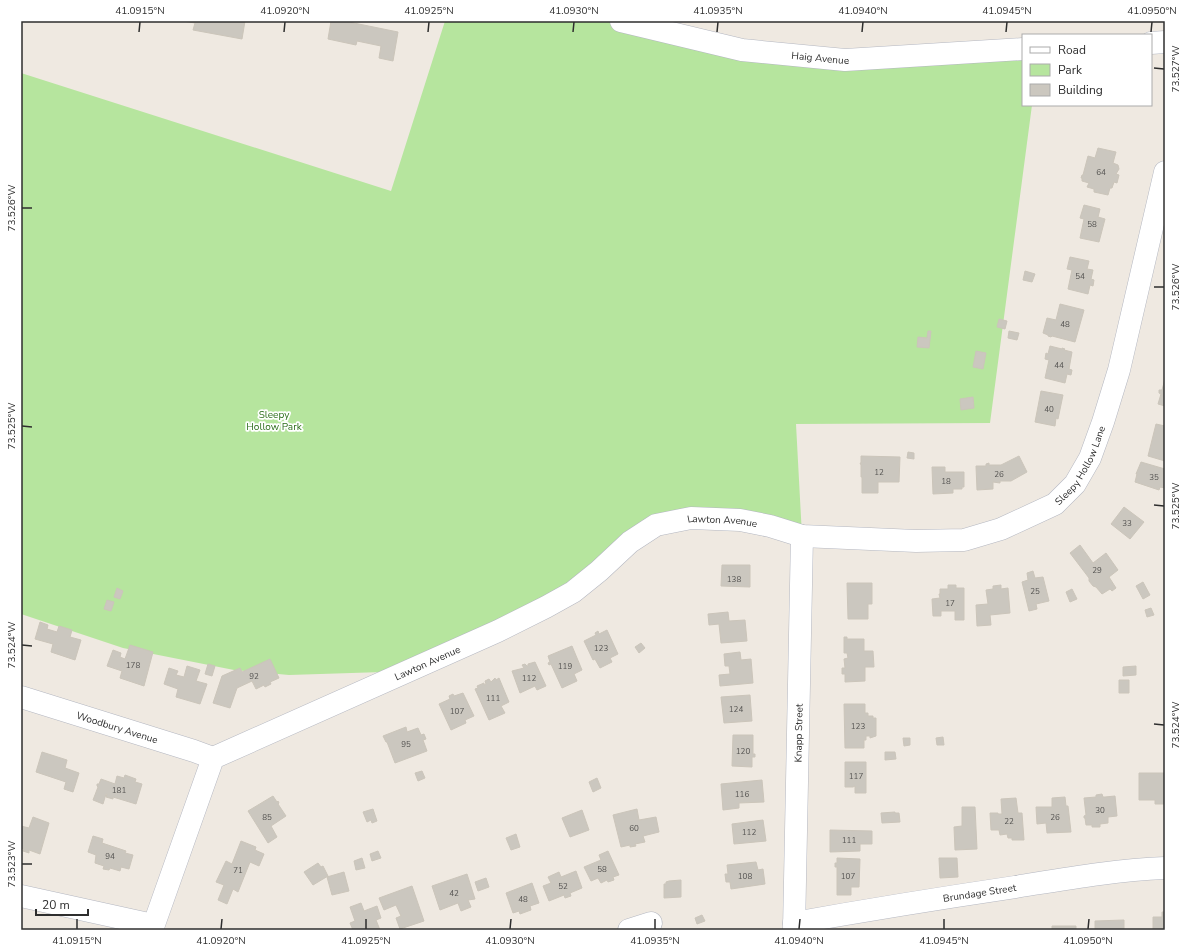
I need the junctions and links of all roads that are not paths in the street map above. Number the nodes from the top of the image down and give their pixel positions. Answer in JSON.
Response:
{"nodes":[{"id":1,"x":632,"y":22,"type":"edge"},
{"id":2,"x":1165,"y":42,"type":"edge"},
{"id":3,"x":1152,"y":43,"type":"edge"},
{"id":4,"x":1022,"y":48,"type":"edge"},
{"id":5,"x":1165,"y":172,"type":"edge"},
{"id":6,"x":802,"y":536,"type":"junction"},
{"id":7,"x":21,"y":697,"type":"edge"},
{"id":8,"x":213,"y":758,"type":"junction"},
{"id":9,"x":1165,"y":868,"type":"edge"},
{"id":10,"x":21,"y":896,"type":"edge"},
{"id":11,"x":651,"y":923,"type":"dead end"},
{"id":12,"x":794,"y":926,"type":"edge"},
{"id":13,"x":153,"y":927,"type":"edge"},
{"id":14,"x":629,"y":930,"type":"edge"}],
"edges":[{"from":1,"to":4,"type":"street","name":"Haig Avenue"},
{"from":2,"to":3,"type":"street"},
{"from":5,"to":6,"type":"street","name":"Sleepy Hollow Lane"},
{"from":6,"to":8,"type":"street","name":"Lawton Avenue"},
{"from":6,"to":12,"type":"street","name":"Knapp Street"},
{"from":7,"to":8,"type":"street","name":"Woodbury Avenue"},
{"from":8,"to":13,"type":"street"},
{"from":9,"to":12,"type":"street","name":"Brundage Street"},
{"from":10,"to":13,"type":"street"},
{"from":11,"to":14,"type":"street"}]}
